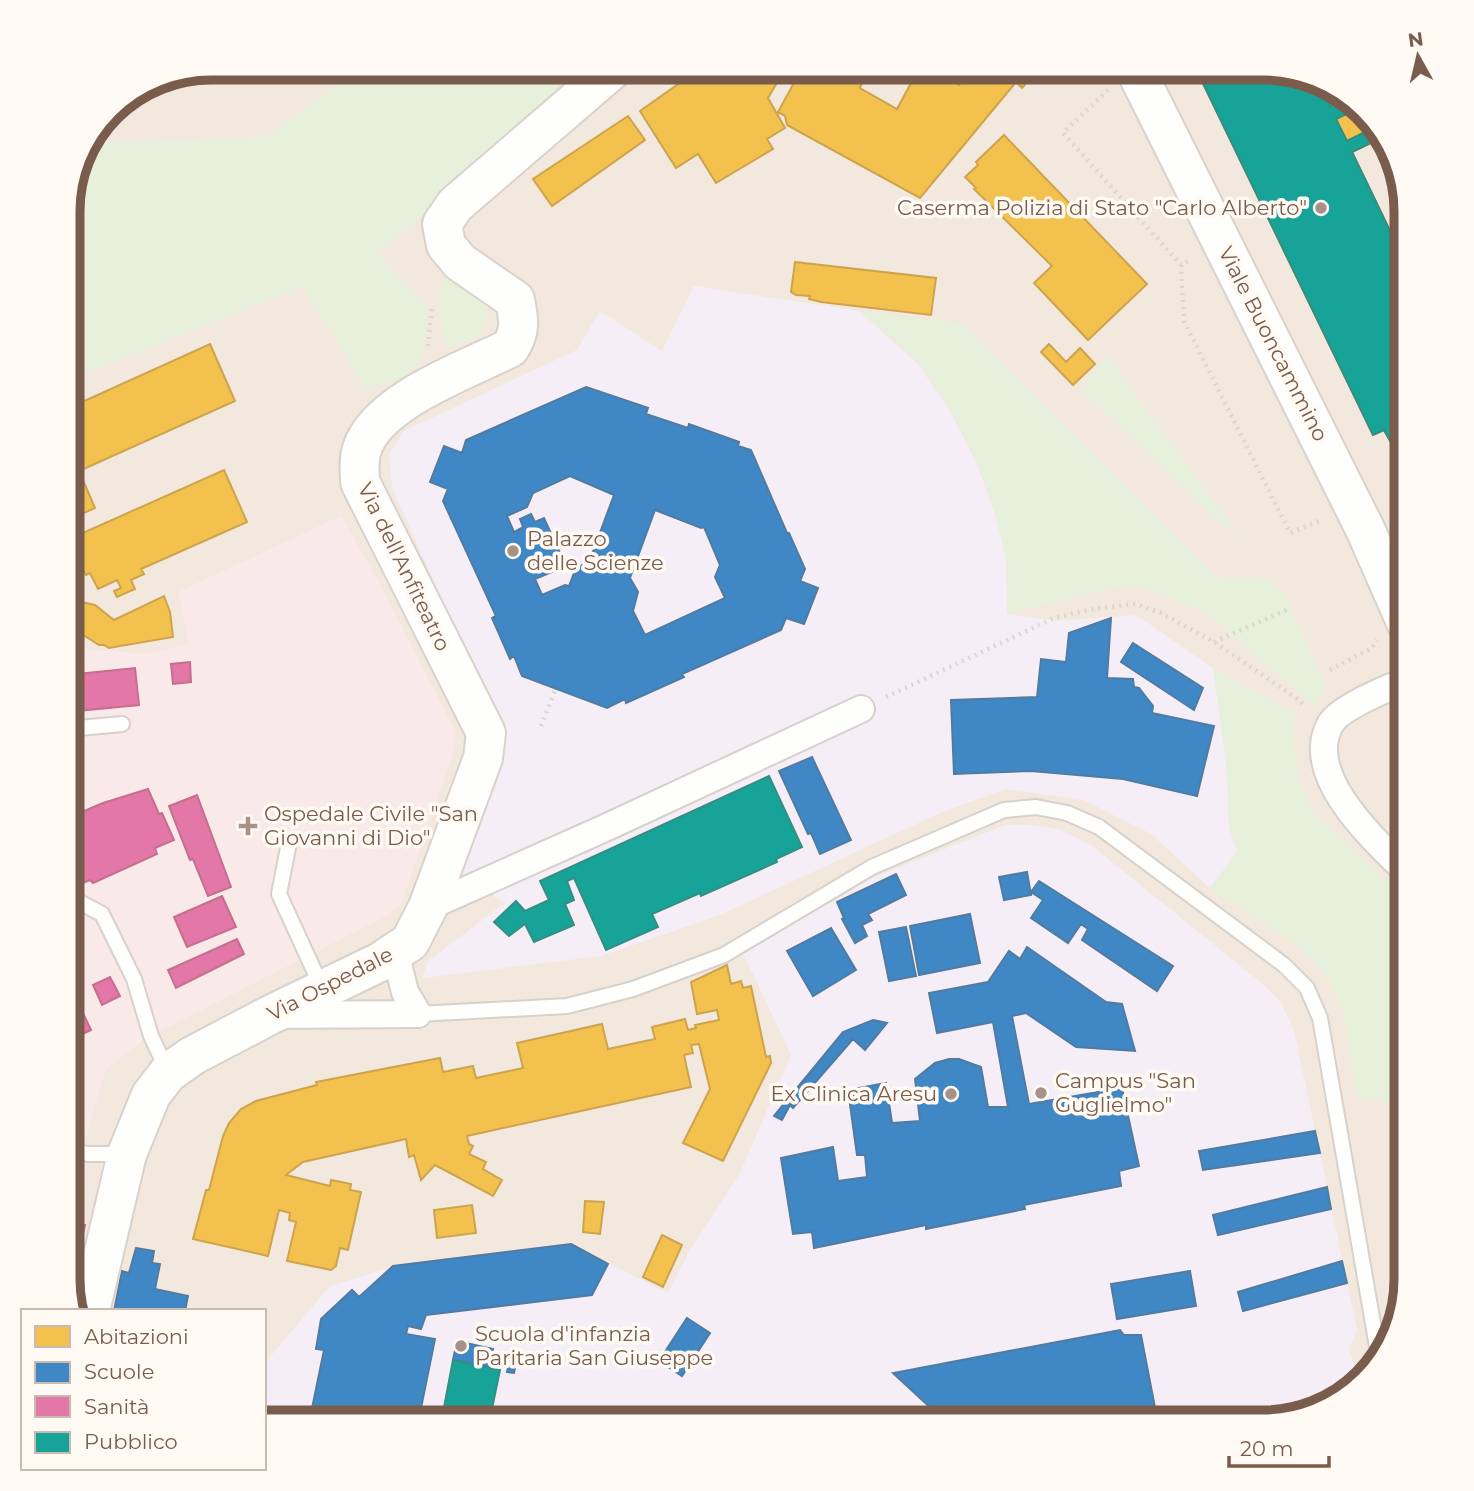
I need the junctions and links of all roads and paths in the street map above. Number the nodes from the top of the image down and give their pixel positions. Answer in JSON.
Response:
{"nodes":[{"id":1,"x":599,"y":81,"type":"edge"},
{"id":2,"x":1120,"y":81,"type":"edge"},
{"id":3,"x":1125,"y":81,"type":"edge"},
{"id":4,"x":1195,"y":257,"type":"dead end"},
{"id":5,"x":1181,"y":265,"type":"junction"},
{"id":6,"x":432,"y":306,"type":"dead end"},
{"id":7,"x":427,"y":354,"type":"dead end"},
{"id":8,"x":1321,"y":520,"type":"dead end"},
{"id":9,"x":1291,"y":608,"type":"dead end"},
{"id":10,"x":1390,"y":627,"type":"edge"},
{"id":11,"x":1214,"y":642,"type":"junction"},
{"id":12,"x":1364,"y":653,"type":"junction"},
{"id":13,"x":1369,"y":663,"type":"dead end"},
{"id":14,"x":1330,"y":670,"type":"dead end"},
{"id":15,"x":1394,"y":685,"type":"edge"},
{"id":16,"x":556,"y":688,"type":"dead end"},
{"id":17,"x":1306,"y":707,"type":"dead end"},
{"id":18,"x":861,"y":709,"type":"joint"},
{"id":19,"x":122,"y":724,"type":"dead end"},
{"id":20,"x":541,"y":726,"type":"dead end"},
{"id":21,"x":81,"y":728,"type":"edge"},
{"id":22,"x":289,"y":843,"type":"dead end"},
{"id":23,"x":1394,"y":859,"type":"edge"},
{"id":24,"x":80,"y":903,"type":"edge"},
{"id":25,"x":428,"y":907,"type":"junction"},
{"id":26,"x":395,"y":952,"type":"junction"},
{"id":27,"x":323,"y":990,"type":"junction"},
{"id":28,"x":418,"y":1014,"type":"junction"},
{"id":29,"x":270,"y":1015,"type":"junction"},
{"id":30,"x":168,"y":1073,"type":"junction"},
{"id":31,"x":80,"y":1152,"type":"edge"},
{"id":32,"x":127,"y":1154,"type":"junction"},
{"id":33,"x":90,"y":1309,"type":"edge"},
{"id":34,"x":1377,"y":1344,"type":"edge"}],
"edges":[{"from":1,"to":25,"type":"street","name":"Via dell'Anfiteatro"},
{"from":2,"to":5,"type":"path"},
{"from":3,"to":10,"type":"street","name":"Viale Buoncammino"},
{"from":4,"to":5,"type":"path"},
{"from":5,"to":8,"type":"path"},
{"from":6,"to":7,"type":"path"},
{"from":9,"to":11,"type":"path"},
{"from":10,"to":12,"type":"path"},
{"from":11,"to":17,"type":"path"},
{"from":11,"to":18,"type":"path"},
{"from":12,"to":13,"type":"path"},
{"from":12,"to":14,"type":"path"},
{"from":15,"to":23,"type":"street"},
{"from":16,"to":20,"type":"path"},
{"from":18,"to":25,"type":"street"},
{"from":19,"to":21,"type":"lane"},
{"from":22,"to":27,"type":"lane"},
{"from":24,"to":30,"type":"lane"},
{"from":25,"to":26,"type":"street","name":"Via Ospedale"},
{"from":26,"to":27,"type":"street","name":"Via Ospedale"},
{"from":26,"to":28,"type":"street"},
{"from":27,"to":29,"type":"street","name":"Via Ospedale"},
{"from":28,"to":29,"type":"street"},
{"from":28,"to":34,"type":"lane"},
{"from":29,"to":30,"type":"street","name":"Via Ospedale"},
{"from":30,"to":32,"type":"street","name":"Via Ospedale"},
{"from":31,"to":32,"type":"lane"},
{"from":32,"to":33,"type":"street","name":"Via Ospedale"}]}
